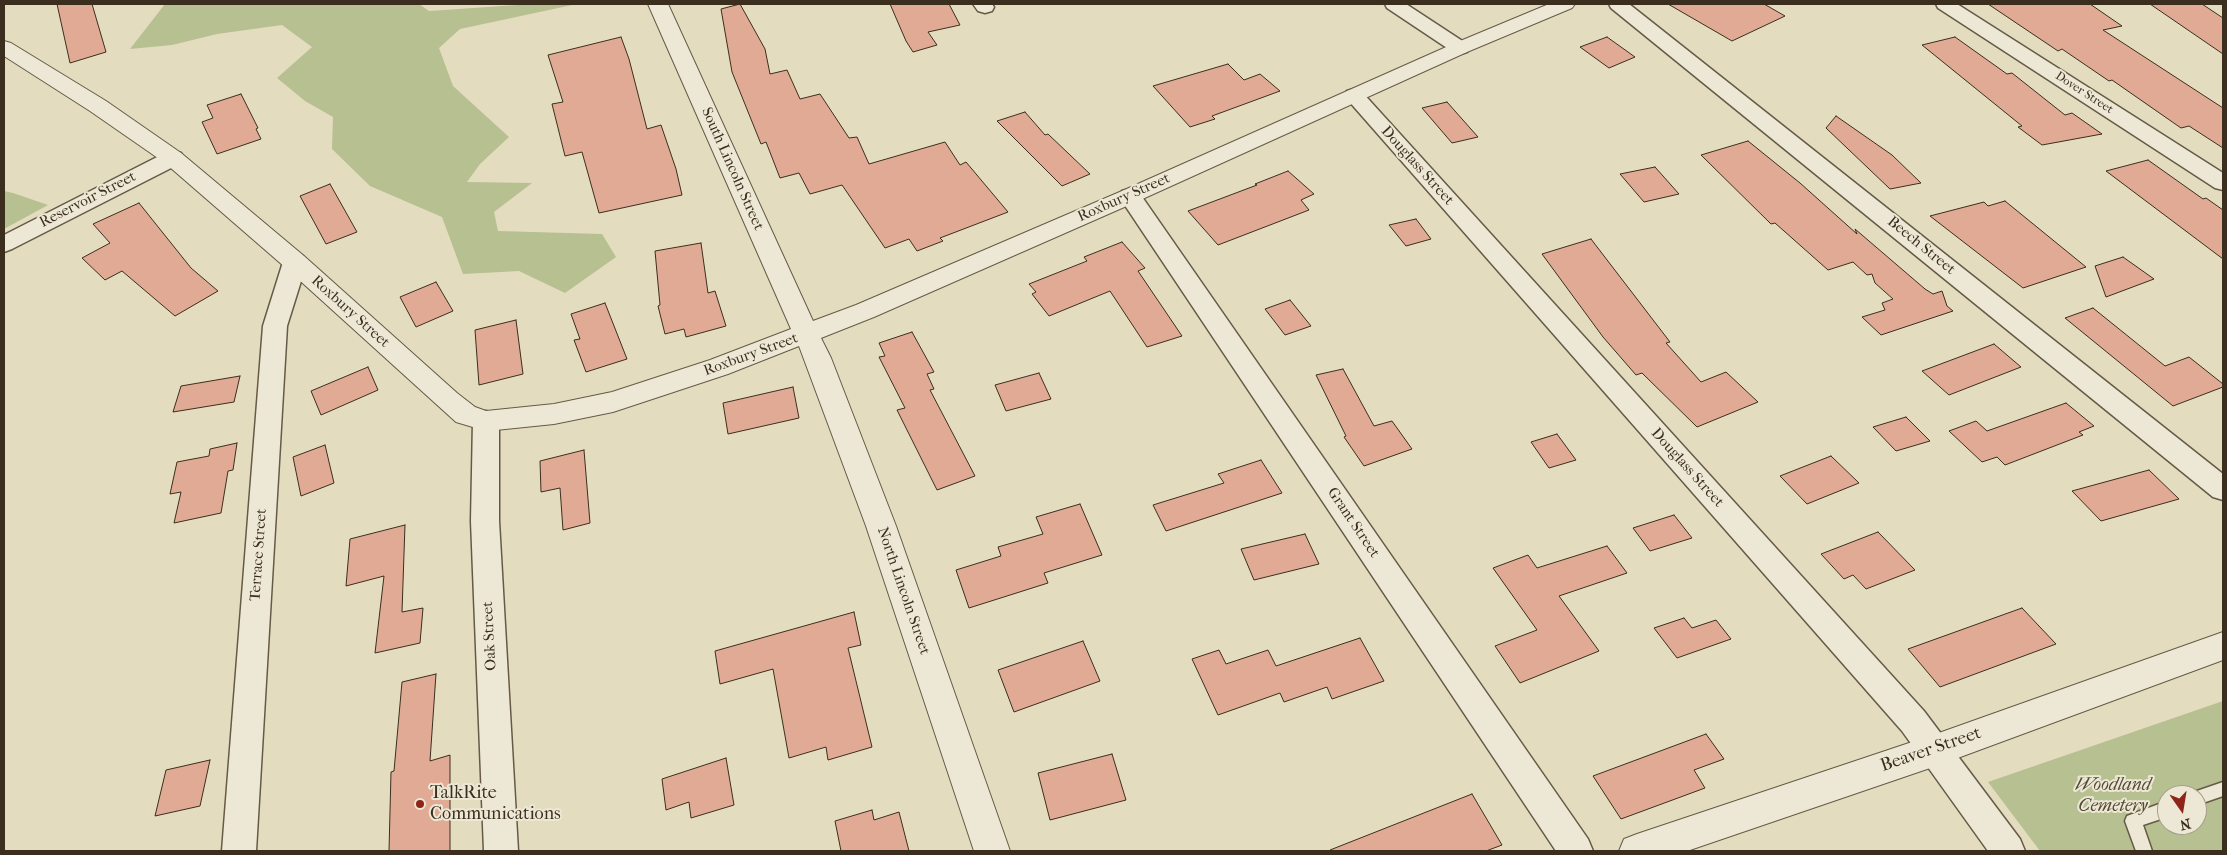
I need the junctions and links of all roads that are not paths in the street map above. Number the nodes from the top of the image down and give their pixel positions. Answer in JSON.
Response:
{"nodes":[{"id":1,"x":658,"y":4,"type":"edge"},
{"id":2,"x":1394,"y":4,"type":"edge"},
{"id":3,"x":1565,"y":4,"type":"edge"},
{"id":4,"x":1618,"y":4,"type":"edge"},
{"id":5,"x":1945,"y":4,"type":"edge"},
{"id":6,"x":4,"y":47,"type":"edge"},
{"id":7,"x":1460,"y":48,"type":"junction"},
{"id":8,"x":1354,"y":95,"type":"junction"},
{"id":9,"x":173,"y":158,"type":"junction"},
{"id":10,"x":2223,"y":183,"type":"edge"},
{"id":11,"x":1130,"y":196,"type":"junction"},
{"id":12,"x":4,"y":244,"type":"edge"},
{"id":13,"x":295,"y":262,"type":"junction"},
{"id":14,"x":806,"y":334,"type":"junction"},
{"id":15,"x":486,"y":421,"type":"junction"},
{"id":16,"x":2223,"y":489,"type":"edge"},
{"id":17,"x":2223,"y":646,"type":"edge"},
{"id":18,"x":1936,"y":750,"type":"junction"},
{"id":19,"x":2223,"y":789,"type":"edge"},
{"id":20,"x":2207,"y":795,"type":"edge"},
{"id":21,"x":2157,"y":813,"type":"edge"},
{"id":22,"x":239,"y":851,"type":"edge"},
{"id":23,"x":501,"y":851,"type":"edge"},
{"id":24,"x":992,"y":851,"type":"edge"},
{"id":25,"x":1576,"y":851,"type":"edge"},
{"id":26,"x":1637,"y":851,"type":"edge"},
{"id":27,"x":2008,"y":851,"type":"edge"},
{"id":28,"x":2144,"y":851,"type":"edge"}],
"edges":[{"from":1,"to":14,"type":"street","name":"South Lincoln Street"},
{"from":2,"to":7,"type":"street"},
{"from":3,"to":7,"type":"street","name":"Roxbury Street"},
{"from":4,"to":16,"type":"street","name":"Beech Street"},
{"from":5,"to":10,"type":"street","name":"Dover Street"},
{"from":6,"to":9,"type":"street","name":"Roxbury Street"},
{"from":7,"to":8,"type":"street","name":"Roxbury Street"},
{"from":8,"to":11,"type":"street","name":"Roxbury Street"},
{"from":8,"to":18,"type":"street","name":"Douglass Street"},
{"from":9,"to":12,"type":"street","name":"Reservoir Street"},
{"from":9,"to":13,"type":"street","name":"Roxbury Street"},
{"from":11,"to":14,"type":"street","name":"Roxbury Street"},
{"from":11,"to":25,"type":"street","name":"Grant Street"},
{"from":13,"to":15,"type":"street","name":"Roxbury Street"},
{"from":13,"to":22,"type":"street","name":"Terrace Street"},
{"from":14,"to":15,"type":"street","name":"Roxbury Street"},
{"from":14,"to":24,"type":"street","name":"North Lincoln Street"},
{"from":15,"to":23,"type":"street","name":"Oak Street"},
{"from":17,"to":18,"type":"street","name":"Beaver Street"},
{"from":18,"to":26,"type":"street","name":"Beaver Street"},
{"from":18,"to":27,"type":"street","name":"Douglass Street"},
{"from":19,"to":20,"type":"lane"},
{"from":21,"to":28,"type":"lane"}]}
